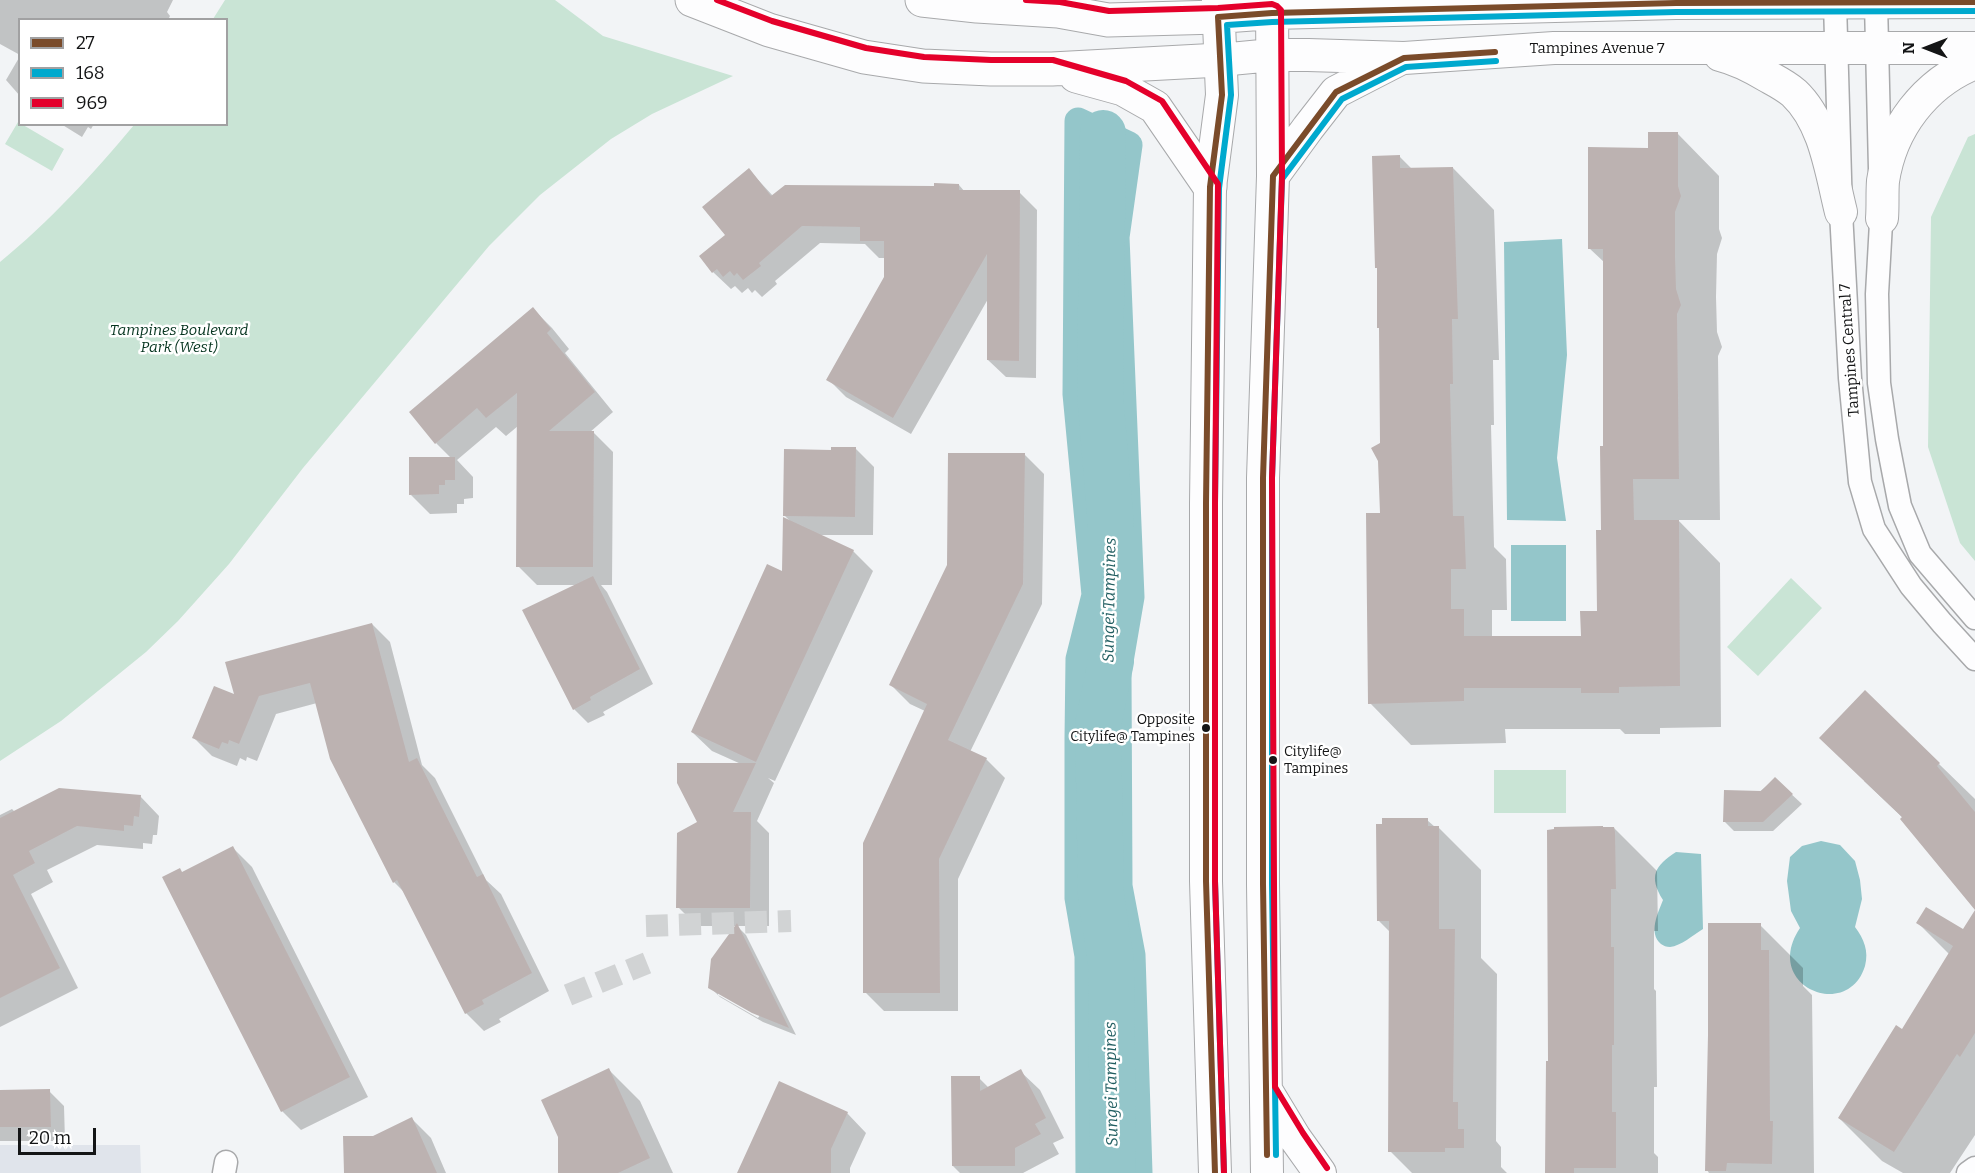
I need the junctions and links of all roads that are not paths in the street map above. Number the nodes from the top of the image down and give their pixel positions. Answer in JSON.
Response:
{"nodes":[{"id":1,"x":692,"y":0,"type":"edge"},
{"id":2,"x":922,"y":0,"type":"edge"},
{"id":3,"x":1975,"y":2,"type":"edge"},
{"id":4,"x":1835,"y":3,"type":"junction"},
{"id":5,"x":1876,"y":3,"type":"junction"},
{"id":6,"x":1072,"y":5,"type":"edge"},
{"id":7,"x":1272,"y":6,"type":"edge"},
{"id":8,"x":1218,"y":8,"type":"edge"},
{"id":9,"x":1975,"y":48,"type":"edge"},
{"id":10,"x":1693,"y":49,"type":"junction"},
{"id":11,"x":1836,"y":49,"type":"junction"},
{"id":12,"x":1877,"y":49,"type":"junction"},
{"id":13,"x":1272,"y":55,"type":"junction"},
{"id":14,"x":1404,"y":58,"type":"junction"},
{"id":15,"x":1220,"y":60,"type":"junction"},
{"id":16,"x":1975,"y":63,"type":"edge"},
{"id":17,"x":1052,"y":69,"type":"junction"},
{"id":18,"x":1273,"y":176,"type":"junction"},
{"id":19,"x":1210,"y":186,"type":"junction"},
{"id":20,"x":1841,"y":212,"type":"junction"},
{"id":21,"x":1882,"y":218,"type":"junction"},
{"id":22,"x":1975,"y":618,"type":"edge"},
{"id":23,"x":1975,"y":659,"type":"edge"},
{"id":24,"x":1266,"y":1089,"type":"junction"},
{"id":25,"x":1975,"y":1168,"type":"edge"},
{"id":26,"x":1215,"y":1173,"type":"edge"},
{"id":27,"x":1267,"y":1173,"type":"edge"},
{"id":28,"x":1320,"y":1173,"type":"edge"},
{"id":29,"x":1968,"y":1173,"type":"edge"}],
"edges":[{"from":1,"to":17,"type":"main road"},
{"from":2,"to":6,"type":"main road"},
{"from":3,"to":5,"type":"main road"},
{"from":4,"to":5,"type":"main road"},
{"from":4,"to":7,"type":"main road"},
{"from":4,"to":11,"type":"street","name":"Tampines Central 7"},
{"from":5,"to":12,"type":"street","name":"Tampines Central 7"},
{"from":6,"to":8,"type":"main road"},
{"from":7,"to":8,"type":"main road"},
{"from":7,"to":13,"type":"main road"},
{"from":8,"to":15,"type":"main road"},
{"from":9,"to":12,"type":"main road","name":"Tampines Avenue 7"},
{"from":10,"to":11,"type":"main road","name":"Tampines Avenue 7"},
{"from":10,"to":14,"type":"main road","name":"Tampines Avenue 7"},
{"from":10,"to":20,"type":"main road"},
{"from":11,"to":12,"type":"main road","name":"Tampines Avenue 7"},
{"from":11,"to":20,"type":"street","name":"Tampines Central 7"},
{"from":12,"to":21,"type":"street","name":"Tampines Central 7"},
{"from":13,"to":14,"type":"main road","name":"Tampines Avenue 7"},
{"from":13,"to":15,"type":"main road","name":"Tampines Avenue 7"},
{"from":13,"to":18,"type":"main road"},
{"from":14,"to":18,"type":"main road"},
{"from":15,"to":17,"type":"main road"},
{"from":15,"to":19,"type":"main road"},
{"from":16,"to":21,"type":"main road"},
{"from":17,"to":19,"type":"main road"},
{"from":18,"to":24,"type":"main road"},
{"from":19,"to":26,"type":"main road"},
{"from":20,"to":23,"type":"street","name":"Tampines Central 7"},
{"from":21,"to":22,"type":"street","name":"Tampines Central 7"},
{"from":24,"to":27,"type":"main road"},
{"from":24,"to":28,"type":"main road"},
{"from":25,"to":29,"type":"street"}]}
